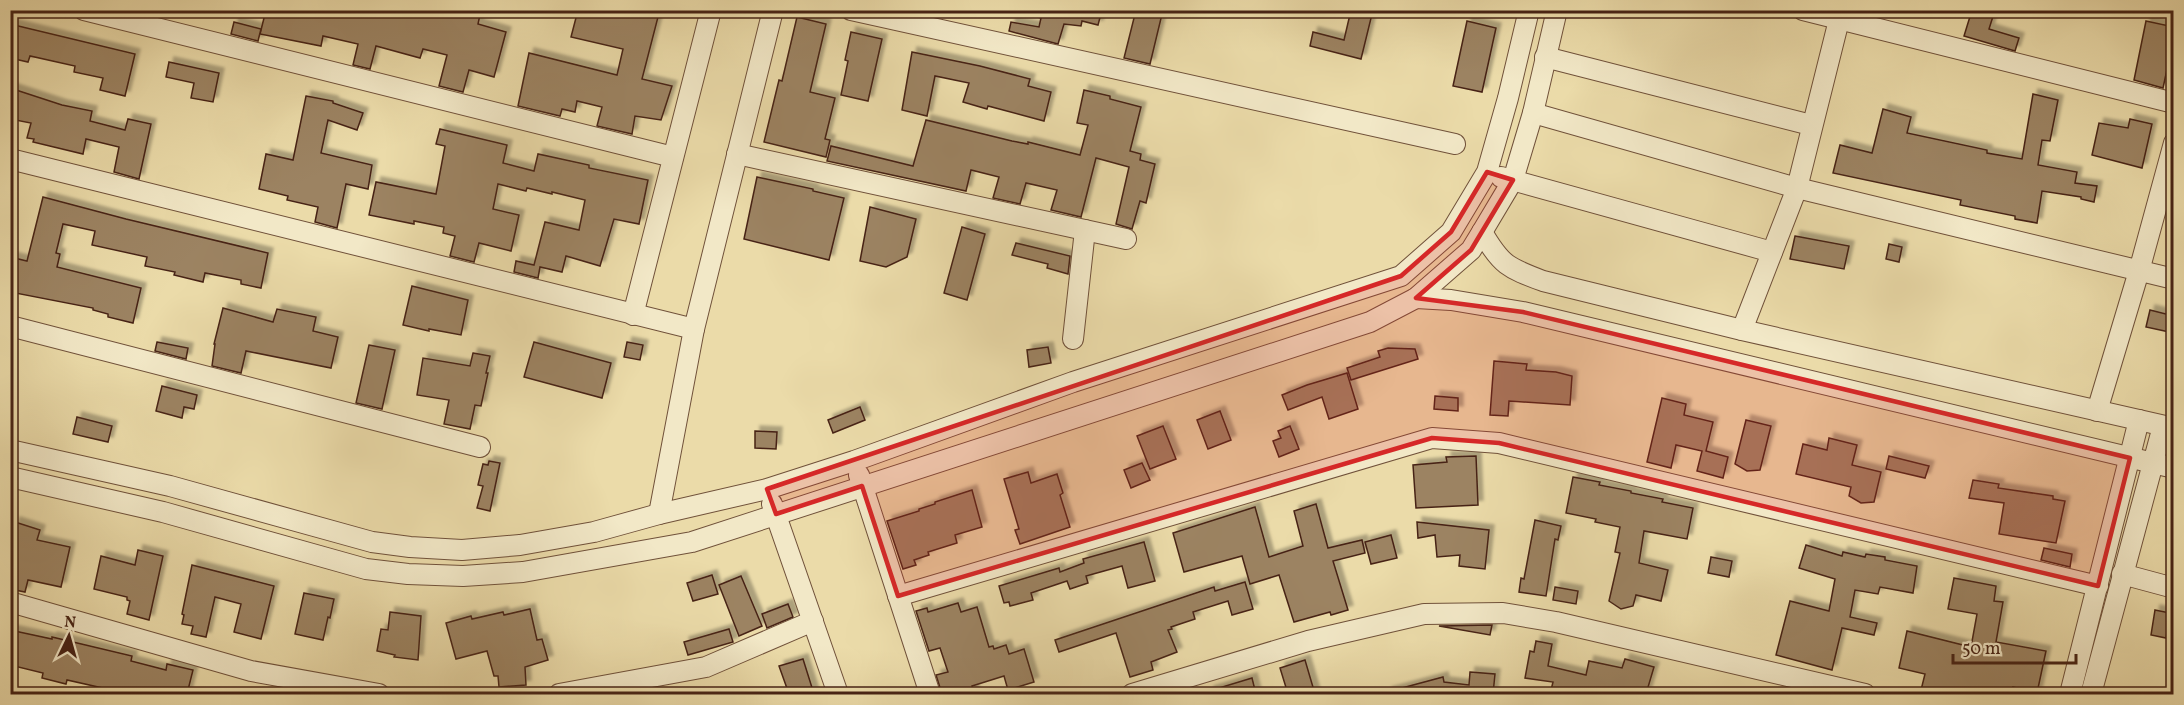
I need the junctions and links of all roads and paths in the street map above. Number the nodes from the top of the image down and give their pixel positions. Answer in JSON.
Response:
{"nodes":[{"id":1,"x":84,"y":10,"type":"edge"},
{"id":2,"x":711,"y":10,"type":"edge"},
{"id":3,"x":773,"y":10,"type":"edge"},
{"id":4,"x":850,"y":10,"type":"edge"},
{"id":5,"x":1529,"y":10,"type":"edge"},
{"id":6,"x":1557,"y":10,"type":"edge"},
{"id":7,"x":1803,"y":10,"type":"edge"},
{"id":8,"x":1839,"y":20,"type":"junction"},
{"id":9,"x":1545,"y":57,"type":"junction"},
{"id":10,"x":2174,"y":104,"type":"edge"},
{"id":11,"x":1533,"y":113,"type":"junction"},
{"id":12,"x":1811,"y":125,"type":"junction"},
{"id":13,"x":2174,"y":143,"type":"edge"},
{"id":14,"x":1455,"y":144,"type":"dead end"},
{"id":15,"x":737,"y":154,"type":"junction"},
{"id":16,"x":673,"y":157,"type":"junction"},
{"id":17,"x":10,"y":159,"type":"edge"},
{"id":18,"x":1487,"y":172,"type":"junction"},
{"id":19,"x":1513,"y":180,"type":"junction"},
{"id":20,"x":1797,"y":188,"type":"junction"},
{"id":21,"x":1085,"y":230,"type":"junction"},
{"id":22,"x":1482,"y":232,"type":"junction"},
{"id":23,"x":1126,"y":238,"type":"dead end"},
{"id":24,"x":1772,"y":252,"type":"junction"},
{"id":25,"x":2139,"y":271,"type":"junction"},
{"id":26,"x":2174,"y":279,"type":"edge"},
{"id":27,"x":1416,"y":298,"type":"junction"},
{"id":28,"x":633,"y":315,"type":"junction"},
{"id":29,"x":10,"y":326,"type":"edge"},
{"id":30,"x":694,"y":329,"type":"junction"},
{"id":31,"x":1742,"y":330,"type":"junction"},
{"id":32,"x":1073,"y":339,"type":"dead end"},
{"id":33,"x":2097,"y":411,"type":"junction"},
{"id":34,"x":2139,"y":420,"type":"junction"},
{"id":35,"x":2168,"y":427,"type":"edge"},
{"id":36,"x":480,"y":447,"type":"dead end"},
{"id":37,"x":10,"y":450,"type":"edge"},
{"id":38,"x":2130,"y":458,"type":"junction"},
{"id":39,"x":854,"y":461,"type":"junction"},
{"id":40,"x":2154,"y":463,"type":"junction"},
{"id":41,"x":2174,"y":468,"type":"edge"},
{"id":42,"x":10,"y":477,"type":"edge"},
{"id":43,"x":862,"y":486,"type":"junction"},
{"id":44,"x":767,"y":489,"type":"junction"},
{"id":45,"x":659,"y":514,"type":"junction"},
{"id":46,"x":776,"y":514,"type":"junction"},
{"id":47,"x":2122,"y":574,"type":"junction"},
{"id":48,"x":2098,"y":586,"type":"junction"},
{"id":49,"x":2174,"y":588,"type":"edge"},
{"id":50,"x":898,"y":596,"type":"junction"},
{"id":51,"x":10,"y":602,"type":"edge"},
{"id":52,"x":813,"y":621,"type":"junction"},
{"id":53,"x":379,"y":694,"type":"edge"},
{"id":54,"x":560,"y":694,"type":"edge"},
{"id":55,"x":838,"y":694,"type":"edge"},
{"id":56,"x":930,"y":694,"type":"edge"},
{"id":57,"x":1132,"y":694,"type":"edge"},
{"id":58,"x":1865,"y":694,"type":"edge"},
{"id":59,"x":2070,"y":694,"type":"edge"},
{"id":60,"x":2091,"y":694,"type":"edge"}],
"edges":[{"from":1,"to":16,"type":"street"},
{"from":2,"to":16,"type":"street"},
{"from":3,"to":15,"type":"street"},
{"from":4,"to":14,"type":"street"},
{"from":5,"to":18,"type":"street"},
{"from":6,"to":9,"type":"street"},
{"from":7,"to":8,"type":"street"},
{"from":8,"to":10,"type":"street"},
{"from":8,"to":12,"type":"street"},
{"from":9,"to":11,"type":"street"},
{"from":9,"to":12,"type":"street"},
{"from":11,"to":19,"type":"street"},
{"from":11,"to":20,"type":"street"},
{"from":12,"to":20,"type":"street"},
{"from":13,"to":25,"type":"street"},
{"from":15,"to":21,"type":"street"},
{"from":15,"to":30,"type":"street"},
{"from":16,"to":28,"type":"street"},
{"from":17,"to":28,"type":"street"},
{"from":18,"to":19,"type":"street"},
{"from":18,"to":39,"type":"street"},
{"from":19,"to":22,"type":"street"},
{"from":19,"to":24,"type":"street"},
{"from":20,"to":24,"type":"street"},
{"from":20,"to":25,"type":"street"},
{"from":21,"to":23,"type":"street"},
{"from":21,"to":32,"type":"street"},
{"from":22,"to":27,"type":"street"},
{"from":22,"to":31,"type":"street"},
{"from":24,"to":31,"type":"street"},
{"from":25,"to":26,"type":"street"},
{"from":25,"to":33,"type":"street"},
{"from":27,"to":38,"type":"street"},
{"from":27,"to":43,"type":"street"},
{"from":28,"to":30,"type":"street"},
{"from":29,"to":36,"type":"street"},
{"from":30,"to":45,"type":"street"},
{"from":31,"to":33,"type":"street"},
{"from":33,"to":34,"type":"street"},
{"from":34,"to":35,"type":"street"},
{"from":34,"to":38,"type":"street"},
{"from":35,"to":40,"type":"street"},
{"from":37,"to":45,"type":"street"},
{"from":38,"to":40,"type":"street"},
{"from":38,"to":48,"type":"street"},
{"from":39,"to":43,"type":"street"},
{"from":39,"to":44,"type":"street"},
{"from":40,"to":41,"type":"street"},
{"from":40,"to":47,"type":"street"},
{"from":42,"to":46,"type":"street"},
{"from":43,"to":46,"type":"street"},
{"from":43,"to":50,"type":"street"},
{"from":44,"to":45,"type":"street"},
{"from":44,"to":46,"type":"street"},
{"from":46,"to":52,"type":"street"},
{"from":47,"to":49,"type":"street"},
{"from":47,"to":60,"type":"street"},
{"from":48,"to":50,"type":"street"},
{"from":48,"to":59,"type":"street"},
{"from":50,"to":56,"type":"street"},
{"from":51,"to":53,"type":"street"},
{"from":52,"to":54,"type":"street"},
{"from":52,"to":55,"type":"street"},
{"from":57,"to":58,"type":"street"}]}
